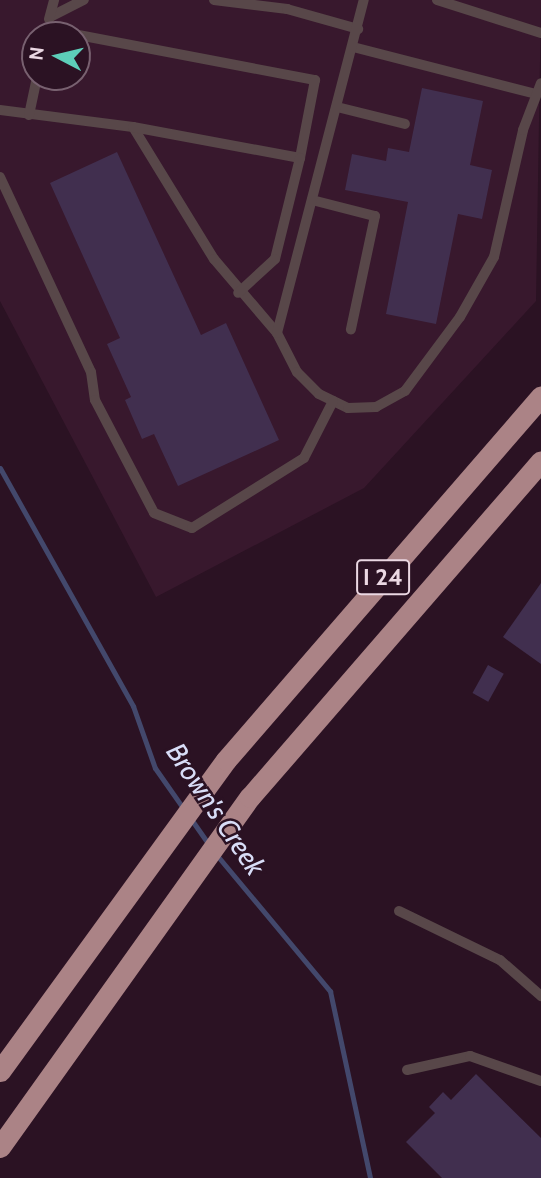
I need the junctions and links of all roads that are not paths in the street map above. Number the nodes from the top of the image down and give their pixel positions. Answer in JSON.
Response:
{"nodes":[{"id":1,"x":54,"y":0,"type":"edge"},
{"id":2,"x":85,"y":0,"type":"edge"},
{"id":3,"x":214,"y":0,"type":"edge"},
{"id":4,"x":364,"y":0,"type":"edge"},
{"id":5,"x":437,"y":0,"type":"edge"},
{"id":6,"x":50,"y":17,"type":"junction"},
{"id":7,"x":49,"y":21,"type":"edge"},
{"id":8,"x":358,"y":29,"type":"junction"},
{"id":9,"x":541,"y":33,"type":"edge"},
{"id":10,"x":91,"y":40,"type":"edge"},
{"id":11,"x":354,"y":47,"type":"junction"},
{"id":12,"x":539,"y":88,"type":"edge"},
{"id":13,"x":34,"y":91,"type":"edge"},
{"id":14,"x":337,"y":107,"type":"junction"},
{"id":15,"x":0,"y":110,"type":"edge"},
{"id":16,"x":29,"y":115,"type":"junction"},
{"id":17,"x":405,"y":124,"type":"dead end"},
{"id":18,"x":133,"y":127,"type":"junction"},
{"id":19,"x":300,"y":158,"type":"junction"},
{"id":20,"x":0,"y":177,"type":"edge"},
{"id":21,"x":312,"y":200,"type":"junction"},
{"id":22,"x":238,"y":293,"type":"junction"},
{"id":23,"x":351,"y":329,"type":"dead end"},
{"id":24,"x":277,"y":333,"type":"junction"},
{"id":25,"x":541,"y":396,"type":"edge"},
{"id":26,"x":333,"y":401,"type":"junction"},
{"id":27,"x":541,"y":461,"type":"edge"},
{"id":28,"x":399,"y":911,"type":"dead end"},
{"id":29,"x":541,"y":996,"type":"edge"},
{"id":30,"x":407,"y":1070,"type":"dead end"},
{"id":31,"x":0,"y":1071,"type":"edge"},
{"id":32,"x":541,"y":1081,"type":"edge"},
{"id":33,"x":0,"y":1147,"type":"edge"}],
"edges":[{"from":1,"to":6,"type":"lane"},
{"from":2,"to":6,"type":"lane"},
{"from":3,"to":8,"type":"lane"},
{"from":4,"to":8,"type":"lane"},
{"from":5,"to":9,"type":"lane"},
{"from":6,"to":7,"type":"lane"},
{"from":8,"to":11,"type":"lane"},
{"from":10,"to":19,"type":"lane"},
{"from":11,"to":12,"type":"lane"},
{"from":11,"to":14,"type":"lane"},
{"from":12,"to":26,"type":"lane"},
{"from":13,"to":16,"type":"lane"},
{"from":14,"to":17,"type":"lane"},
{"from":14,"to":21,"type":"lane"},
{"from":15,"to":16,"type":"lane"},
{"from":16,"to":18,"type":"lane"},
{"from":18,"to":19,"type":"lane"},
{"from":18,"to":22,"type":"lane"},
{"from":19,"to":22,"type":"lane"},
{"from":20,"to":26,"type":"lane"},
{"from":21,"to":23,"type":"lane"},
{"from":21,"to":24,"type":"lane"},
{"from":22,"to":24,"type":"lane"},
{"from":24,"to":26,"type":"lane"},
{"from":25,"to":31,"type":"highway","number":"I 24"},
{"from":27,"to":33,"type":"highway","number":"I 24"},
{"from":28,"to":29,"type":"lane"},
{"from":30,"to":32,"type":"lane"}]}
